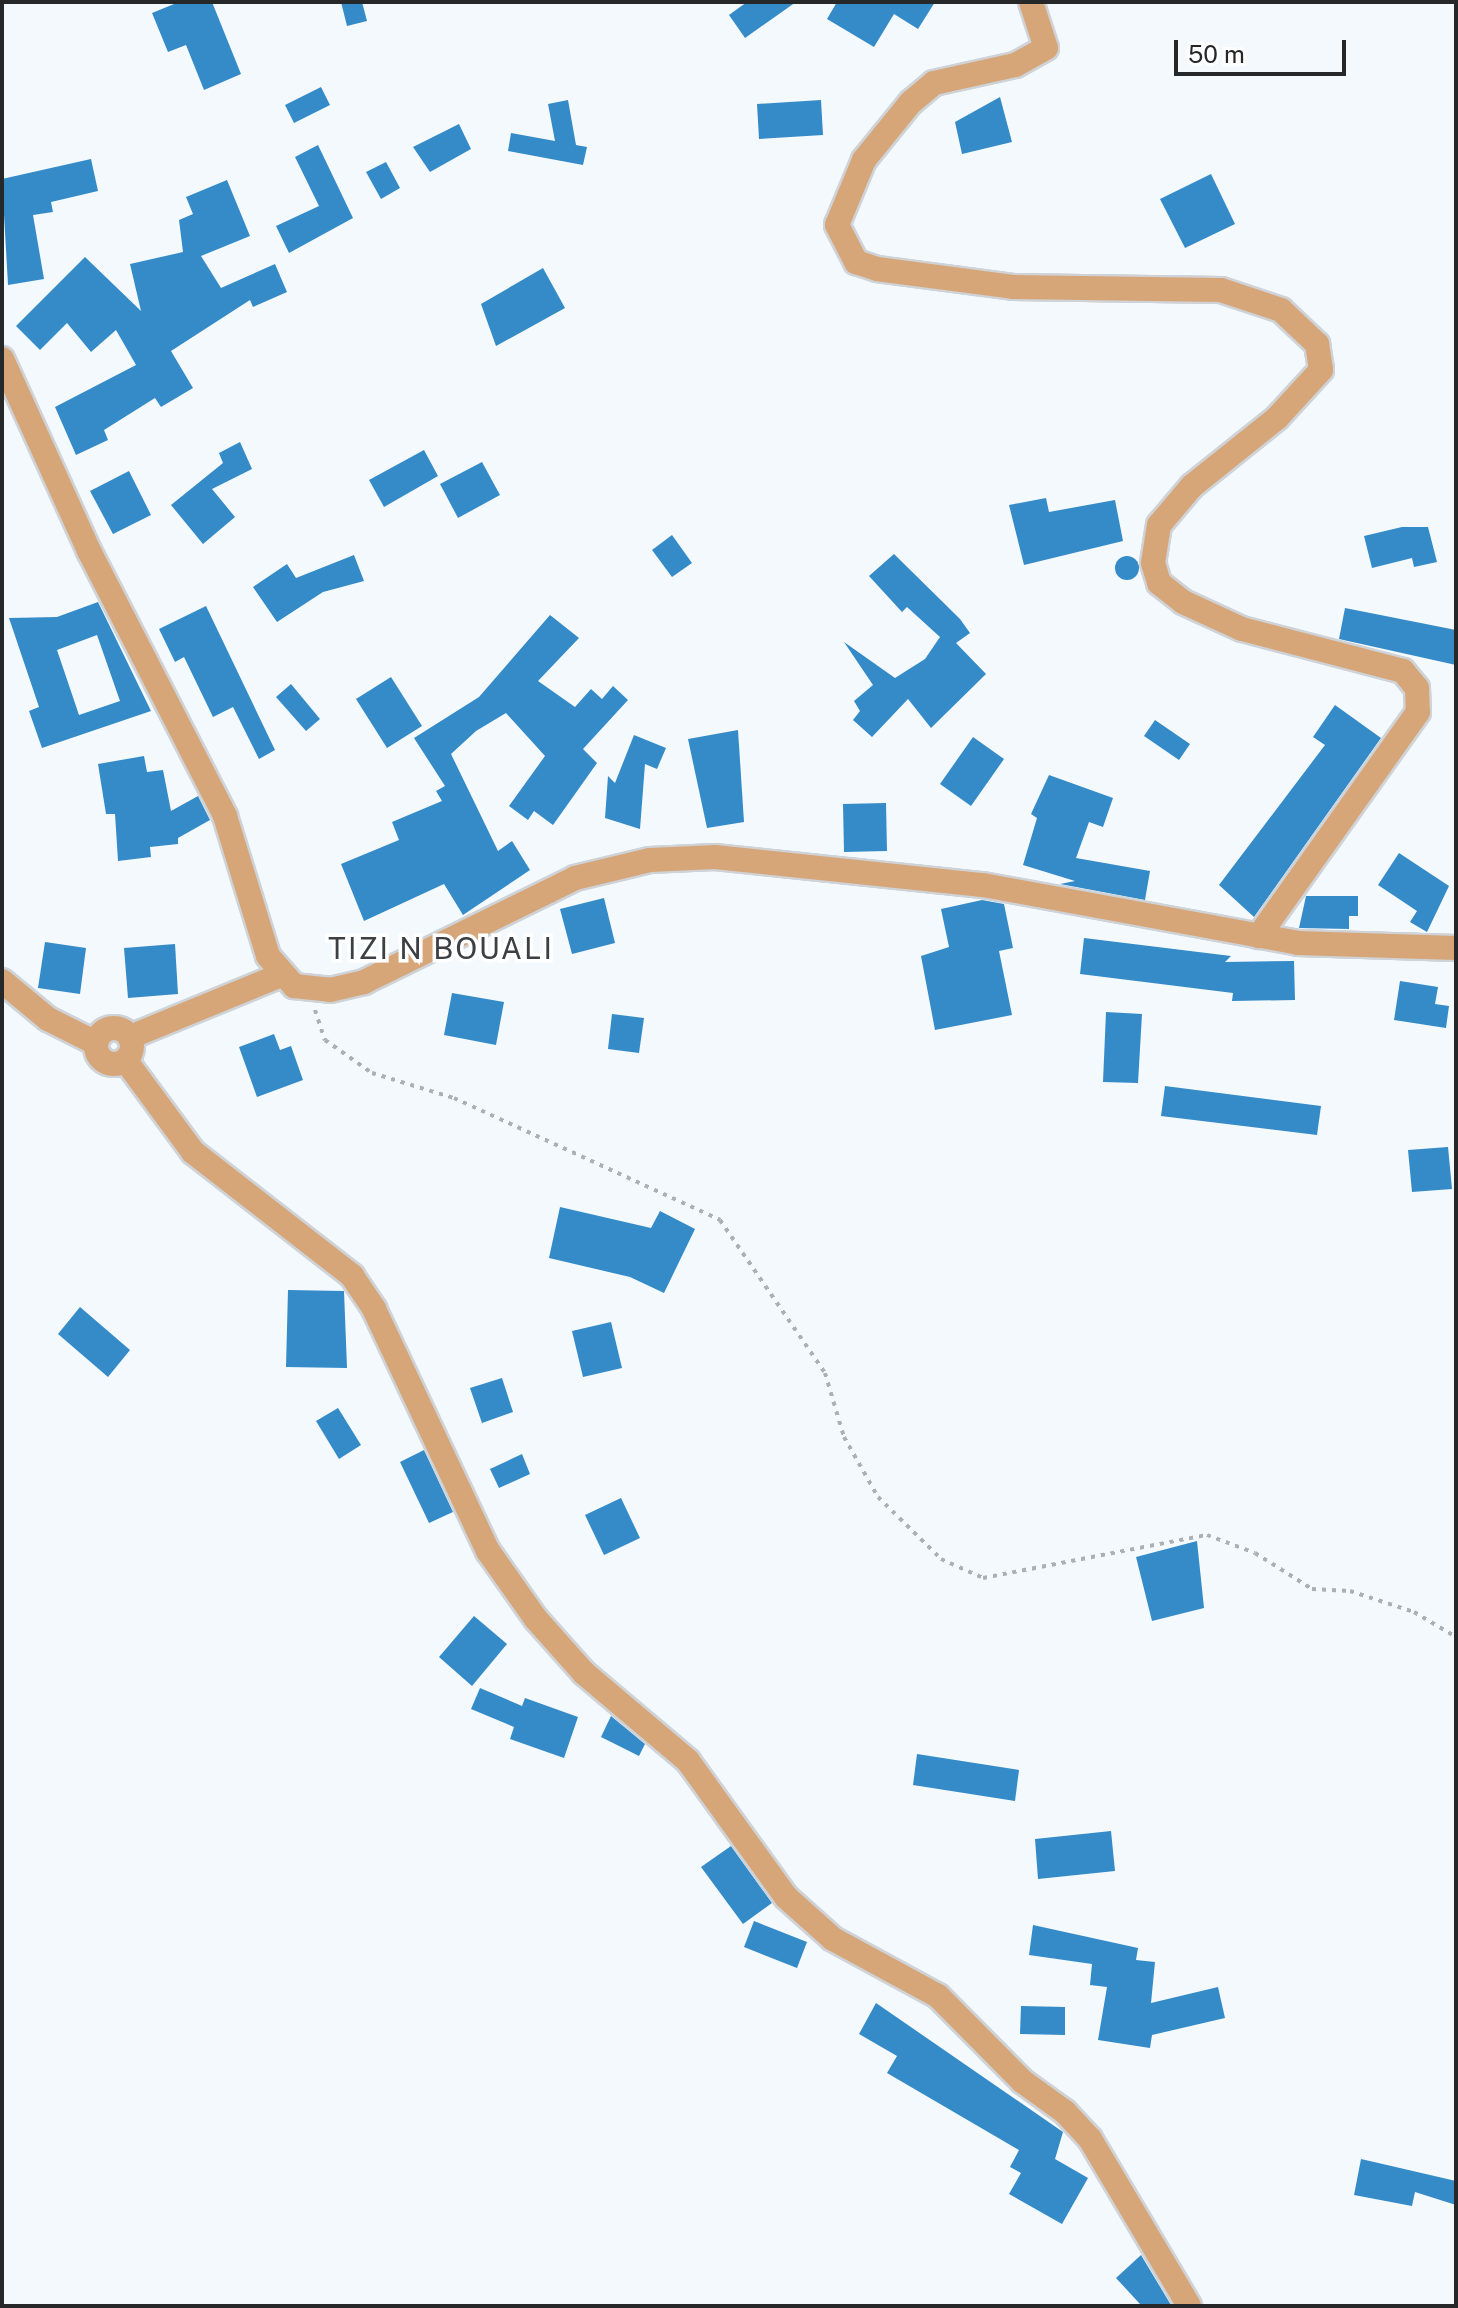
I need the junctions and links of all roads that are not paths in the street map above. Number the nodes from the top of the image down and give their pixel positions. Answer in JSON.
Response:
{"nodes":[{"id":1,"x":1031,"y":2,"type":"edge"},
{"id":2,"x":2,"y":359,"type":"edge"},
{"id":3,"x":1259,"y":936,"type":"junction"},
{"id":4,"x":1456,"y":948,"type":"edge"},
{"id":5,"x":281,"y":975,"type":"junction"},
{"id":6,"x":2,"y":981,"type":"edge"},
{"id":7,"x":128,"y":1049,"type":"junction"},
{"id":8,"x":1189,"y":2306,"type":"edge"}],
"edges":[{"from":1,"to":3,"type":"street"},
{"from":2,"to":5,"type":"street"},
{"from":3,"to":4,"type":"street"},
{"from":3,"to":5,"type":"street"},
{"from":5,"to":7,"type":"street"},
{"from":6,"to":7,"type":"street"},
{"from":7,"to":8,"type":"street"}]}
